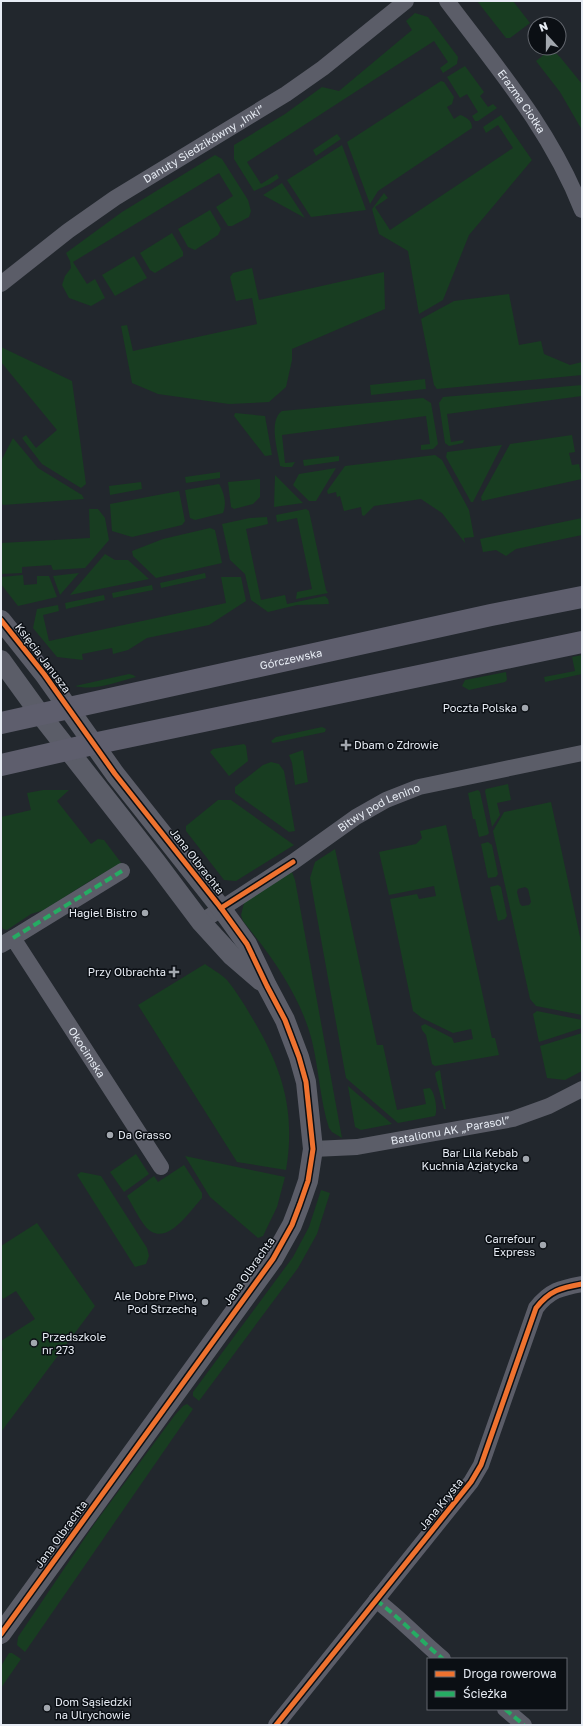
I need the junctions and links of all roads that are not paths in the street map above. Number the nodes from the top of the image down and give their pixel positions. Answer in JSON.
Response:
{"nodes":[{"id":1,"x":406,"y":1,"type":"edge"},
{"id":2,"x":446,"y":1,"type":"edge"},
{"id":3,"x":582,"y":210,"type":"edge"},
{"id":4,"x":1,"y":284,"type":"edge"},
{"id":5,"x":582,"y":597,"type":"edge"},
{"id":6,"x":1,"y":620,"type":"edge"},
{"id":7,"x":582,"y":642,"type":"edge"},
{"id":8,"x":1,"y":660,"type":"edge"},
{"id":9,"x":68,"y":708,"type":"junction"},
{"id":10,"x":40,"y":714,"type":"junction"},
{"id":11,"x":1,"y":723,"type":"edge"},
{"id":12,"x":93,"y":744,"type":"junction"},
{"id":13,"x":68,"y":750,"type":"junction"},
{"id":14,"x":582,"y":753,"type":"edge"},
{"id":15,"x":1,"y":765,"type":"edge"},
{"id":16,"x":122,"y":871,"type":"dead end"},
{"id":17,"x":221,"y":908,"type":"junction"},
{"id":18,"x":201,"y":922,"type":"junction"},
{"id":19,"x":7,"y":942,"type":"edge"},
{"id":20,"x":267,"y":986,"type":"junction"},
{"id":21,"x":582,"y":1089,"type":"edge"},
{"id":22,"x":313,"y":1149,"type":"junction"},
{"id":23,"x":161,"y":1167,"type":"dead end"},
{"id":24,"x":582,"y":1284,"type":"edge"},
{"id":25,"x":376,"y":1600,"type":"junction"},
{"id":26,"x":1,"y":1634,"type":"edge"},
{"id":27,"x":442,"y":1658,"type":"edge"},
{"id":28,"x":506,"y":1710,"type":"edge"},
{"id":29,"x":276,"y":1725,"type":"edge"},
{"id":30,"x":524,"y":1725,"type":"edge"}],
"edges":[{"from":1,"to":4,"type":"street","name":"Danuty Siedzikówny „Inki”"},
{"from":2,"to":3,"type":"street","name":"Erazma Ciołka"},
{"from":5,"to":9,"type":"main road","name":"Górczewska"},
{"from":6,"to":9,"type":"street","name":"Księcia Janusza"},
{"from":7,"to":12,"type":"main road"},
{"from":8,"to":10,"type":"street"},
{"from":9,"to":10,"type":"main road","name":"Górczewska"},
{"from":9,"to":12,"type":"street","name":"Jana Olbrachta"},
{"from":10,"to":11,"type":"main road","name":"Górczewska"},
{"from":10,"to":13,"type":"street","name":"Jana Olbrachta"},
{"from":12,"to":13,"type":"main road"},
{"from":12,"to":17,"type":"street","name":"Jana Olbrachta"},
{"from":13,"to":15,"type":"main road"},
{"from":13,"to":18,"type":"street","name":"Jana Olbrachta"},
{"from":14,"to":17,"type":"street","name":"Bitwy pod Lenino"},
{"from":16,"to":19,"type":"street","name":"Okocimska"},
{"from":17,"to":18,"type":"street","name":"Bitwy pod Lenino"},
{"from":17,"to":20,"type":"street","name":"Jana Olbrachta"},
{"from":18,"to":20,"type":"street","name":"Jana Olbrachta"},
{"from":19,"to":23,"type":"street","name":"Okocimska"},
{"from":20,"to":22,"type":"street","name":"Jana Olbrachta"},
{"from":21,"to":22,"type":"street","name":"Batalionu AK „Parasol”"},
{"from":22,"to":26,"type":"street","name":"Jana Olbrachta"},
{"from":24,"to":25,"type":"street","name":"Jana Krysta"},
{"from":25,"to":27,"type":"street"},
{"from":25,"to":29,"type":"street","name":"Jana Krysta"},
{"from":28,"to":30,"type":"street"}]}
